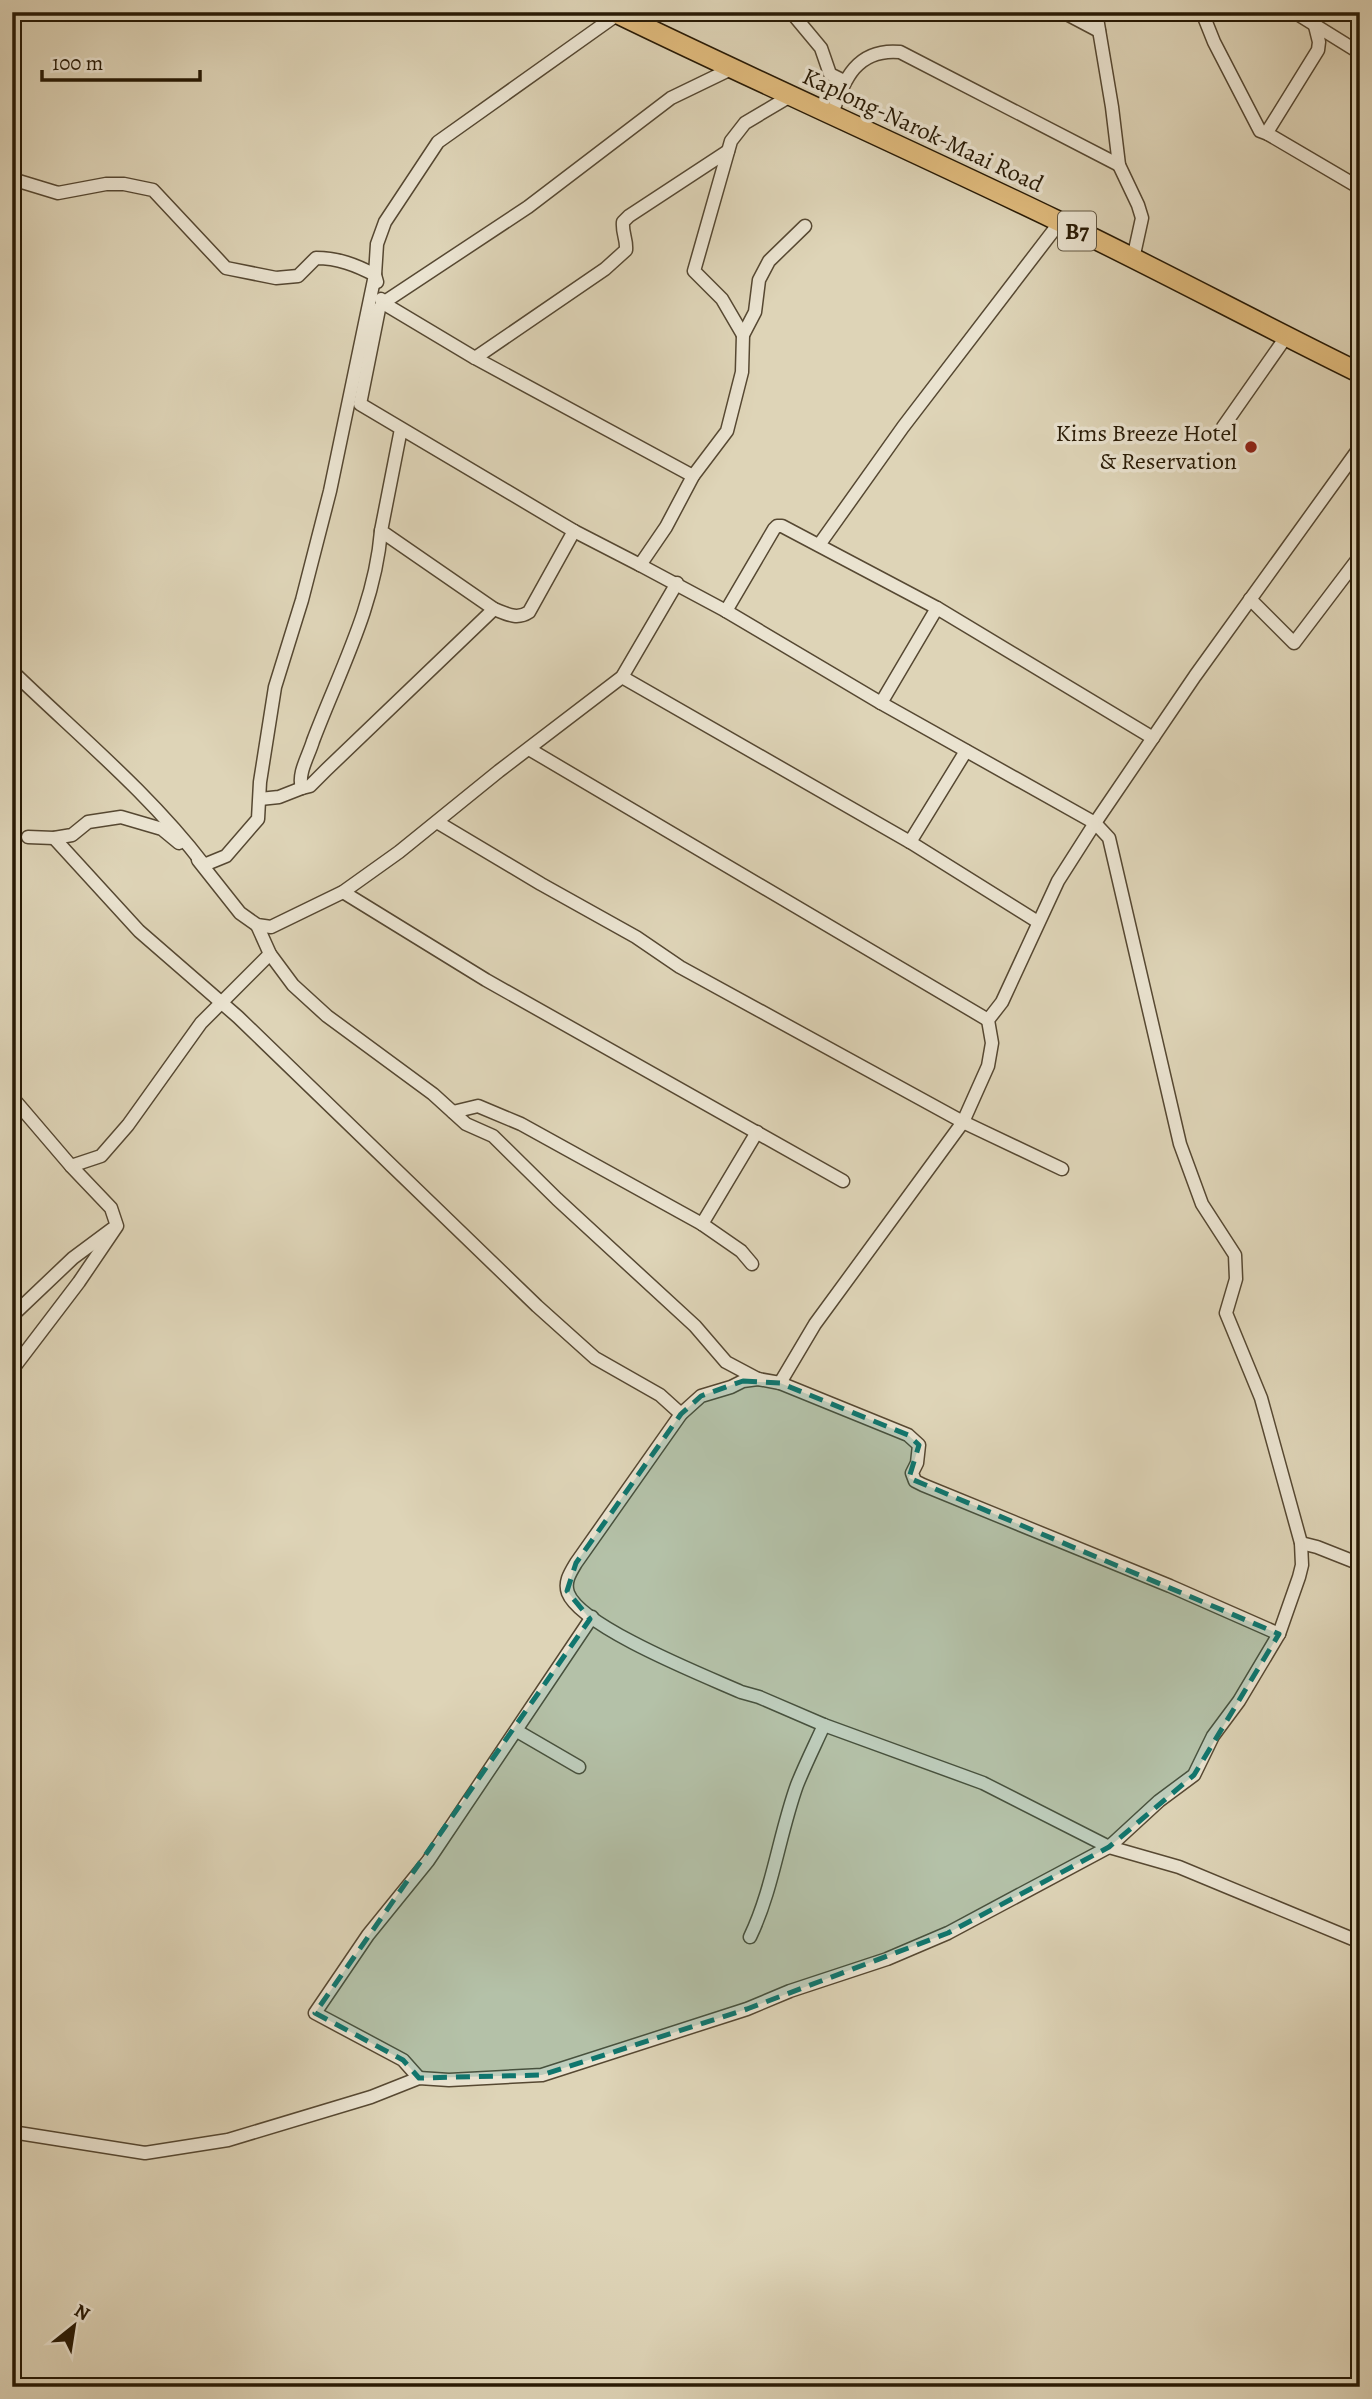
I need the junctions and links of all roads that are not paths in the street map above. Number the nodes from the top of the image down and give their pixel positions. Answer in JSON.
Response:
{"nodes":[{"id":1,"x":791,"y":12,"type":"edge"},
{"id":2,"x":1063,"y":12,"type":"edge"},
{"id":3,"x":1096,"y":12,"type":"edge"},
{"id":4,"x":1202,"y":12,"type":"edge"},
{"id":5,"x":616,"y":13,"type":"edge"},
{"id":6,"x":1299,"y":13,"type":"edge"},
{"id":7,"x":1315,"y":26,"type":"junction"},
{"id":8,"x":1099,"y":32,"type":"junction"},
{"id":9,"x":1357,"y":46,"type":"edge"},
{"id":10,"x":731,"y":69,"type":"junction"},
{"id":11,"x":844,"y":81,"type":"junction"},
{"id":12,"x":792,"y":95,"type":"junction"},
{"id":13,"x":832,"y":114,"type":"junction"},
{"id":14,"x":1268,"y":134,"type":"junction"},
{"id":15,"x":728,"y":150,"type":"junction"},
{"id":16,"x":1119,"y":165,"type":"junction"},
{"id":17,"x":12,"y":179,"type":"edge"},
{"id":18,"x":1360,"y":188,"type":"edge"},
{"id":19,"x":1060,"y":222,"type":"junction"},
{"id":20,"x":804,"y":226,"type":"dead end"},
{"id":21,"x":1133,"y":260,"type":"junction"},
{"id":22,"x":375,"y":275,"type":"junction"},
{"id":23,"x":383,"y":303,"type":"junction"},
{"id":24,"x":743,"y":335,"type":"junction"},
{"id":25,"x":1286,"y":337,"type":"junction"},
{"id":26,"x":475,"y":358,"type":"junction"},
{"id":27,"x":1360,"y":373,"type":"edge"},
{"id":28,"x":1223,"y":427,"type":"dead end"},
{"id":29,"x":401,"y":429,"type":"junction"},
{"id":30,"x":1360,"y":447,"type":"edge"},
{"id":31,"x":693,"y":477,"type":"junction"},
{"id":32,"x":381,"y":531,"type":"junction"},
{"id":33,"x":574,"y":531,"type":"junction"},
{"id":34,"x":819,"y":545,"type":"junction"},
{"id":35,"x":1360,"y":556,"type":"edge"},
{"id":36,"x":640,"y":565,"type":"junction"},
{"id":37,"x":677,"y":583,"type":"junction"},
{"id":38,"x":1250,"y":599,"type":"junction"},
{"id":39,"x":494,"y":608,"type":"junction"},
{"id":40,"x":937,"y":608,"type":"junction"},
{"id":41,"x":726,"y":611,"type":"junction"},
{"id":42,"x":12,"y":671,"type":"edge"},
{"id":43,"x":622,"y":677,"type":"junction"},
{"id":44,"x":881,"y":703,"type":"junction"},
{"id":45,"x":1153,"y":738,"type":"junction"},
{"id":46,"x":529,"y":749,"type":"junction"},
{"id":47,"x":966,"y":751,"type":"junction"},
{"id":48,"x":302,"y":788,"type":"junction"},
{"id":49,"x":260,"y":799,"type":"junction"},
{"id":50,"x":437,"y":822,"type":"junction"},
{"id":51,"x":1095,"y":823,"type":"junction"},
{"id":52,"x":28,"y":837,"type":"dead end"},
{"id":53,"x":54,"y":838,"type":"junction"},
{"id":54,"x":910,"y":842,"type":"junction"},
{"id":55,"x":204,"y":865,"type":"junction"},
{"id":56,"x":343,"y":892,"type":"junction"},
{"id":57,"x":1038,"y":922,"type":"junction"},
{"id":58,"x":257,"y":925,"type":"junction"},
{"id":59,"x":270,"y":954,"type":"junction"},
{"id":60,"x":221,"y":1003,"type":"junction"},
{"id":61,"x":988,"y":1020,"type":"junction"},
{"id":62,"x":12,"y":1097,"type":"edge"},
{"id":63,"x":453,"y":1112,"type":"junction"},
{"id":64,"x":963,"y":1122,"type":"junction"},
{"id":65,"x":757,"y":1132,"type":"junction"},
{"id":66,"x":71,"y":1166,"type":"junction"},
{"id":67,"x":1062,"y":1170,"type":"dead end"},
{"id":68,"x":843,"y":1181,"type":"dead end"},
{"id":69,"x":702,"y":1224,"type":"junction"},
{"id":70,"x":117,"y":1226,"type":"junction"},
{"id":71,"x":752,"y":1264,"type":"dead end"},
{"id":72,"x":12,"y":1316,"type":"edge"},
{"id":73,"x":12,"y":1370,"type":"edge"},
{"id":74,"x":758,"y":1379,"type":"junction"},
{"id":75,"x":780,"y":1383,"type":"junction"},
{"id":76,"x":681,"y":1414,"type":"junction"},
{"id":77,"x":1301,"y":1544,"type":"junction"},
{"id":78,"x":1360,"y":1564,"type":"edge"},
{"id":79,"x":592,"y":1617,"type":"junction"},
{"id":80,"x":1279,"y":1634,"type":"junction"},
{"id":81,"x":824,"y":1725,"type":"junction"},
{"id":82,"x":517,"y":1731,"type":"junction"},
{"id":83,"x":579,"y":1767,"type":"dead end"},
{"id":84,"x":1110,"y":1847,"type":"junction"},
{"id":85,"x":750,"y":1937,"type":"dead end"},
{"id":86,"x":1360,"y":1942,"type":"edge"},
{"id":87,"x":419,"y":2077,"type":"junction"},
{"id":88,"x":12,"y":2132,"type":"edge"}],
"edges":[{"from":1,"to":11,"type":"street"},
{"from":2,"to":8,"type":"street"},
{"from":3,"to":8,"type":"street"},
{"from":4,"to":14,"type":"street"},
{"from":5,"to":10,"type":"highway","name":"Kaplong-Narok-Maai Road","number":"B7"},
{"from":5,"to":22,"type":"street"},
{"from":6,"to":7,"type":"street"},
{"from":7,"to":9,"type":"street"},
{"from":7,"to":14,"type":"street"},
{"from":8,"to":16,"type":"street"},
{"from":10,"to":12,"type":"highway","name":"Kaplong-Narok-Maai Road","number":"B7"},
{"from":10,"to":23,"type":"street"},
{"from":11,"to":13,"type":"street"},
{"from":11,"to":16,"type":"street"},
{"from":12,"to":13,"type":"highway","name":"Kaplong-Narok-Maai Road","number":"B7"},
{"from":12,"to":15,"type":"street"},
{"from":13,"to":19,"type":"highway","name":"Kaplong-Narok-Maai Road","number":"B7"},
{"from":14,"to":18,"type":"street"},
{"from":15,"to":24,"type":"street"},
{"from":15,"to":26,"type":"street"},
{"from":16,"to":21,"type":"street"},
{"from":17,"to":22,"type":"street"},
{"from":19,"to":21,"type":"highway","name":"Kaplong-Narok-Maai Road","number":"B7"},
{"from":19,"to":34,"type":"street"},
{"from":20,"to":24,"type":"street"},
{"from":21,"to":25,"type":"highway","name":"Kaplong-Narok-Maai Road","number":"B7"},
{"from":22,"to":23,"type":"street"},
{"from":22,"to":49,"type":"street"},
{"from":23,"to":26,"type":"street"},
{"from":23,"to":29,"type":"street"},
{"from":24,"to":31,"type":"street"},
{"from":25,"to":27,"type":"highway","name":"Kaplong-Narok-Maai Road","number":"B7"},
{"from":25,"to":28,"type":"street"},
{"from":26,"to":31,"type":"street"},
{"from":29,"to":32,"type":"street"},
{"from":29,"to":33,"type":"street"},
{"from":30,"to":38,"type":"street"},
{"from":31,"to":36,"type":"street"},
{"from":32,"to":39,"type":"street"},
{"from":32,"to":48,"type":"street"},
{"from":33,"to":36,"type":"street"},
{"from":33,"to":39,"type":"street"},
{"from":34,"to":40,"type":"street"},
{"from":34,"to":41,"type":"street"},
{"from":35,"to":38,"type":"street"},
{"from":36,"to":37,"type":"street"},
{"from":37,"to":41,"type":"street"},
{"from":37,"to":43,"type":"street"},
{"from":38,"to":45,"type":"street"},
{"from":39,"to":48,"type":"street"},
{"from":40,"to":44,"type":"street"},
{"from":40,"to":45,"type":"street"},
{"from":41,"to":44,"type":"street"},
{"from":42,"to":55,"type":"street"},
{"from":43,"to":46,"type":"street"},
{"from":43,"to":54,"type":"street"},
{"from":44,"to":47,"type":"street"},
{"from":45,"to":51,"type":"street"},
{"from":46,"to":50,"type":"street"},
{"from":46,"to":61,"type":"street"},
{"from":47,"to":51,"type":"street"},
{"from":47,"to":54,"type":"street"},
{"from":48,"to":49,"type":"street"},
{"from":49,"to":55,"type":"street"},
{"from":50,"to":56,"type":"street"},
{"from":50,"to":64,"type":"street"},
{"from":51,"to":57,"type":"street"},
{"from":51,"to":77,"type":"street"},
{"from":52,"to":53,"type":"street"},
{"from":53,"to":55,"type":"street"},
{"from":53,"to":60,"type":"street"},
{"from":54,"to":57,"type":"street"},
{"from":55,"to":58,"type":"street"},
{"from":56,"to":58,"type":"street"},
{"from":56,"to":65,"type":"street"},
{"from":57,"to":61,"type":"street"},
{"from":58,"to":59,"type":"street"},
{"from":59,"to":60,"type":"street"},
{"from":59,"to":63,"type":"street"},
{"from":60,"to":66,"type":"street"},
{"from":60,"to":76,"type":"street"},
{"from":61,"to":64,"type":"street"},
{"from":62,"to":66,"type":"street"},
{"from":63,"to":69,"type":"street"},
{"from":63,"to":74,"type":"street"},
{"from":64,"to":67,"type":"street"},
{"from":64,"to":75,"type":"street"},
{"from":65,"to":68,"type":"street"},
{"from":65,"to":69,"type":"street"},
{"from":66,"to":70,"type":"street"},
{"from":69,"to":71,"type":"street"},
{"from":70,"to":72,"type":"street"},
{"from":70,"to":73,"type":"street"},
{"from":74,"to":75,"type":"street"},
{"from":74,"to":76,"type":"street"},
{"from":75,"to":80,"type":"street"},
{"from":76,"to":79,"type":"street"},
{"from":77,"to":78,"type":"street"},
{"from":77,"to":80,"type":"street"},
{"from":79,"to":81,"type":"street"},
{"from":79,"to":82,"type":"street"},
{"from":80,"to":84,"type":"street"},
{"from":81,"to":84,"type":"street"},
{"from":81,"to":85,"type":"street"},
{"from":82,"to":83,"type":"street"},
{"from":82,"to":87,"type":"street"},
{"from":84,"to":86,"type":"street"},
{"from":84,"to":87,"type":"street"},
{"from":87,"to":88,"type":"street"}]}
